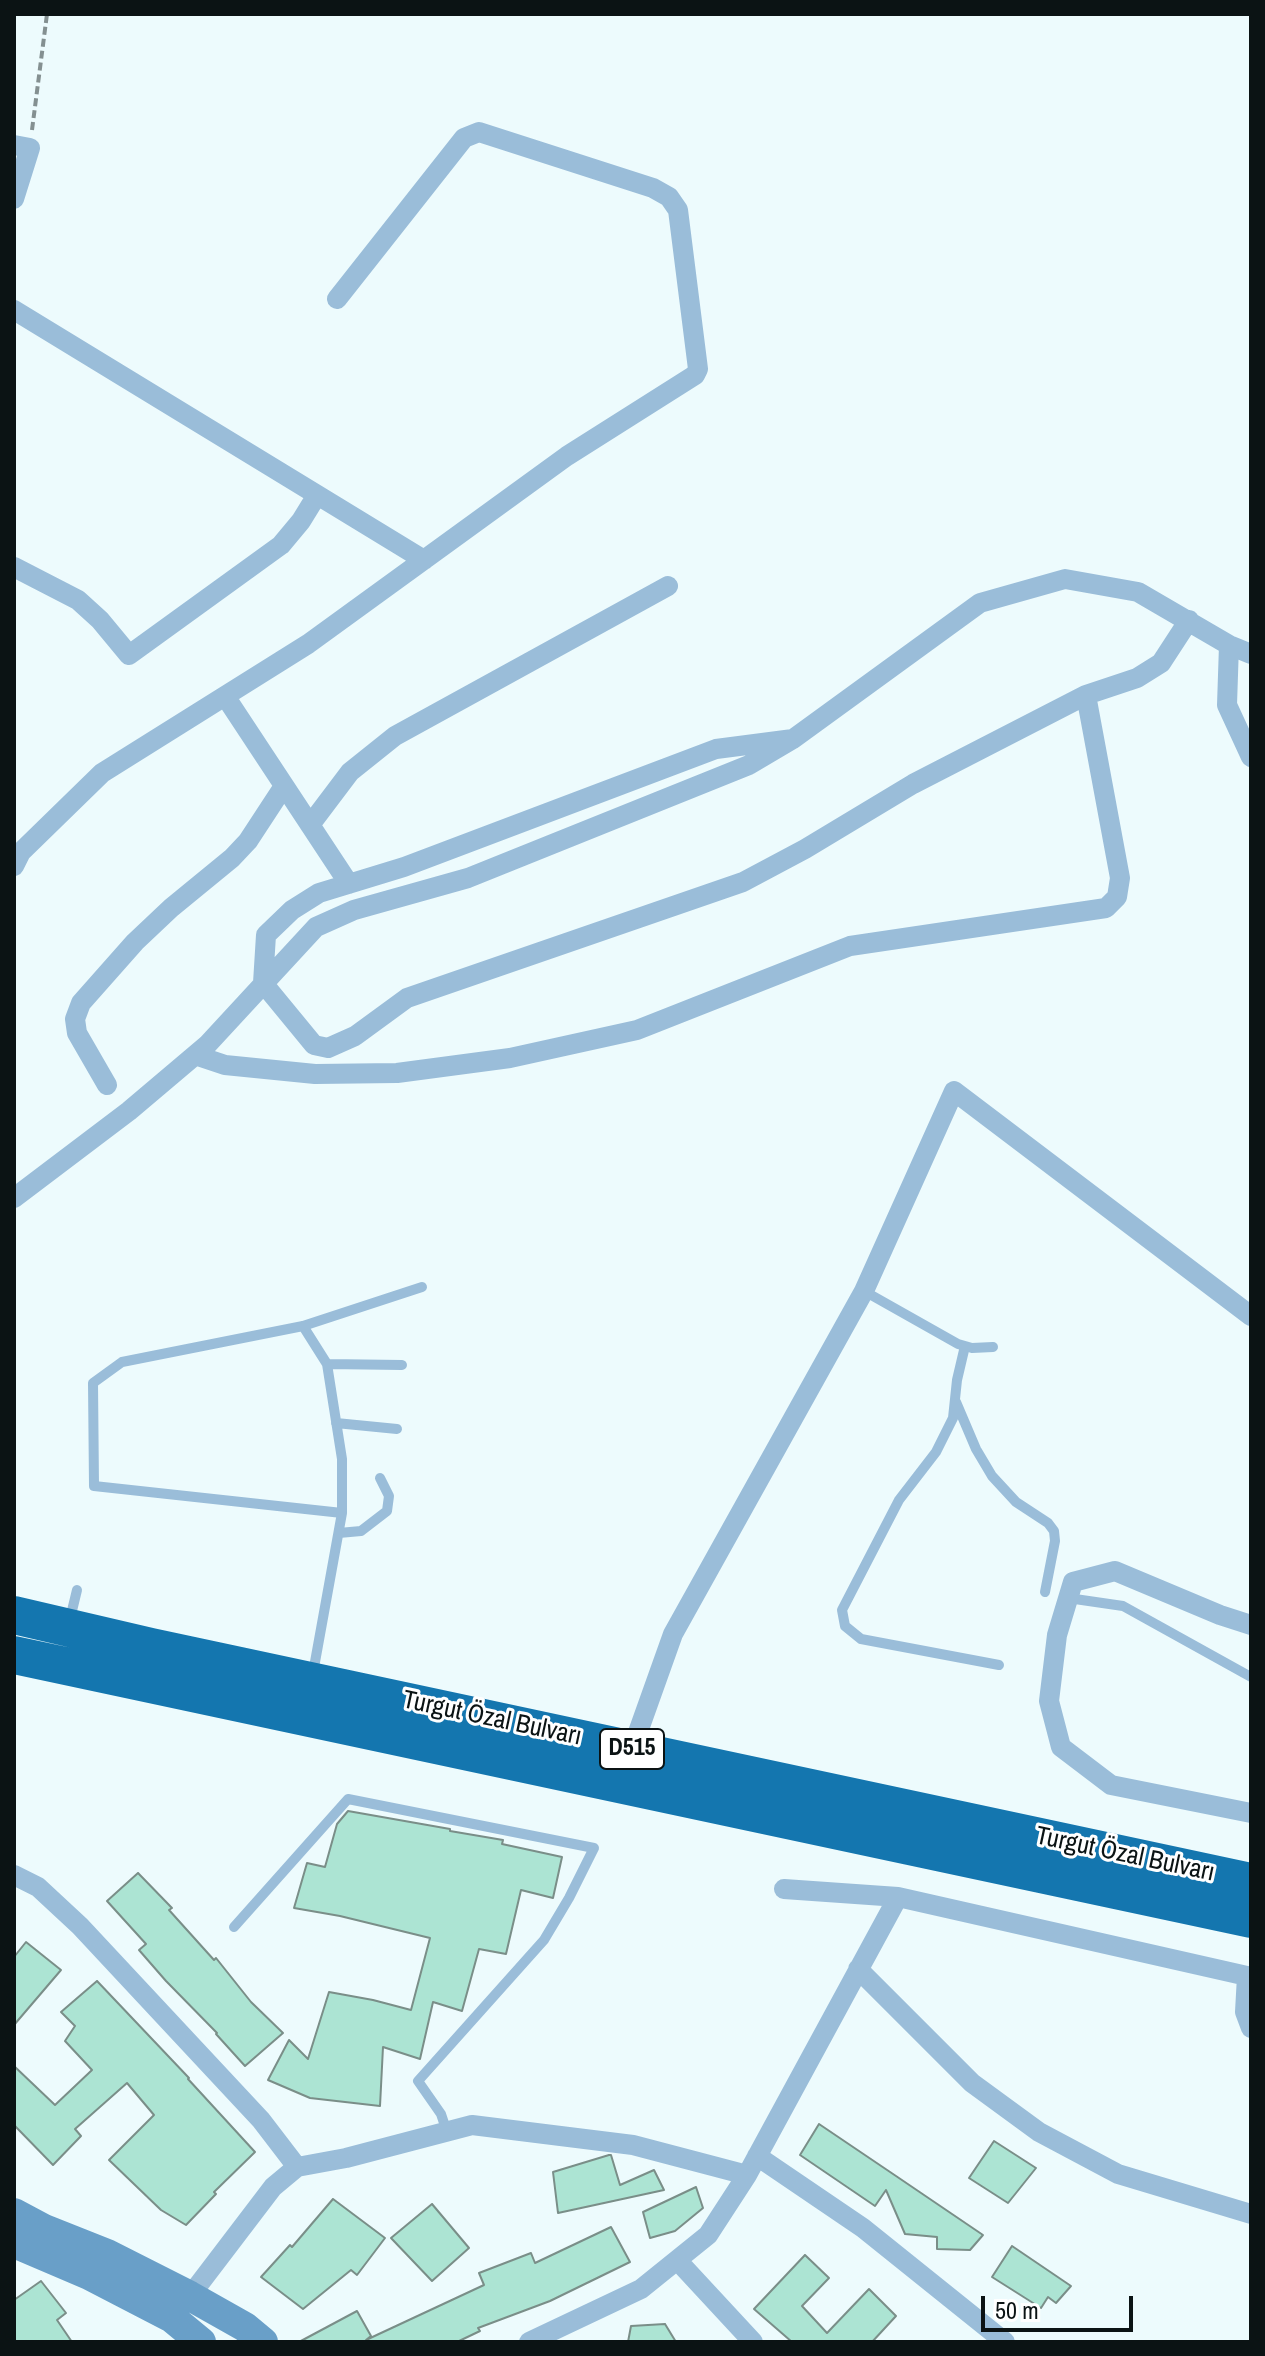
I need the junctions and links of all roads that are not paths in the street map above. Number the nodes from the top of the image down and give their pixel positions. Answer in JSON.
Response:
{"nodes":[{"id":1,"x":22,"y":147,"type":"edge"},
{"id":2,"x":14,"y":199,"type":"edge"},
{"id":3,"x":337,"y":299,"type":"dead end"},
{"id":4,"x":14,"y":310,"type":"edge"},
{"id":5,"x":317,"y":495,"type":"junction"},
{"id":6,"x":424,"y":560,"type":"junction"},
{"id":7,"x":14,"y":567,"type":"edge"},
{"id":8,"x":668,"y":586,"type":"dead end"},
{"id":9,"x":1189,"y":620,"type":"junction"},
{"id":10,"x":1229,"y":645,"type":"junction"},
{"id":11,"x":1251,"y":654,"type":"edge"},
{"id":12,"x":1086,"y":695,"type":"junction"},
{"id":13,"x":225,"y":696,"type":"junction"},
{"id":14,"x":793,"y":739,"type":"junction"},
{"id":15,"x":1251,"y":757,"type":"edge"},
{"id":16,"x":284,"y":786,"type":"junction"},
{"id":17,"x":310,"y":825,"type":"junction"},
{"id":18,"x":14,"y":866,"type":"edge"},
{"id":19,"x":349,"y":884,"type":"junction"},
{"id":20,"x":263,"y":983,"type":"junction"},
{"id":21,"x":195,"y":1055,"type":"junction"},
{"id":22,"x":107,"y":1085,"type":"dead end"},
{"id":23,"x":14,"y":1198,"type":"edge"},
{"id":24,"x":422,"y":1287,"type":"dead end"},
{"id":25,"x":864,"y":1291,"type":"junction"},
{"id":26,"x":1251,"y":1316,"type":"edge"},
{"id":27,"x":303,"y":1326,"type":"junction"},
{"id":28,"x":965,"y":1346,"type":"junction"},
{"id":29,"x":993,"y":1347,"type":"dead end"},
{"id":30,"x":327,"y":1364,"type":"junction"},
{"id":31,"x":402,"y":1365,"type":"dead end"},
{"id":32,"x":956,"y":1402,"type":"junction"},
{"id":33,"x":336,"y":1423,"type":"junction"},
{"id":34,"x":397,"y":1429,"type":"dead end"},
{"id":35,"x":380,"y":1478,"type":"dead end"},
{"id":36,"x":342,"y":1513,"type":"junction"},
{"id":37,"x":339,"y":1533,"type":"junction"},
{"id":38,"x":77,"y":1590,"type":"dead end"},
{"id":39,"x":1045,"y":1592,"type":"dead end"},
{"id":40,"x":1068,"y":1598,"type":"junction"},
{"id":41,"x":14,"y":1615,"type":"edge"},
{"id":42,"x":1251,"y":1625,"type":"edge"},
{"id":43,"x":68,"y":1628,"type":"junction"},
{"id":44,"x":14,"y":1655,"type":"edge"},
{"id":45,"x":999,"y":1665,"type":"dead end"},
{"id":46,"x":1251,"y":1677,"type":"edge"},
{"id":47,"x":312,"y":1681,"type":"junction"},
{"id":48,"x":632,"y":1749,"type":"junction"},
{"id":49,"x":1251,"y":1813,"type":"edge"},
{"id":50,"x":14,"y":1875,"type":"edge"},
{"id":51,"x":1251,"y":1882,"type":"edge"},
{"id":52,"x":784,"y":1889,"type":"dead end"},
{"id":53,"x":898,"y":1897,"type":"junction"},
{"id":54,"x":1251,"y":1919,"type":"edge"},
{"id":55,"x":234,"y":1927,"type":"dead end"},
{"id":56,"x":858,"y":1969,"type":"junction"},
{"id":57,"x":1251,"y":2028,"type":"edge"},
{"id":58,"x":447,"y":2132,"type":"junction"},
{"id":59,"x":752,"y":2166,"type":"junction"},
{"id":60,"x":297,"y":2167,"type":"junction"},
{"id":61,"x":14,"y":2213,"type":"edge"},
{"id":62,"x":1251,"y":2214,"type":"edge"},
{"id":63,"x":14,"y":2243,"type":"edge"},
{"id":64,"x":677,"y":2260,"type":"junction"},
{"id":65,"x":190,"y":2296,"type":"junction"},
{"id":66,"x":201,"y":2342,"type":"edge"},
{"id":67,"x":263,"y":2342,"type":"edge"},
{"id":68,"x":529,"y":2342,"type":"edge"},
{"id":69,"x":753,"y":2342,"type":"edge"},
{"id":70,"x":1005,"y":2342,"type":"edge"}],
"edges":[{"from":1,"to":2,"type":"street"},
{"from":3,"to":6,"type":"street"},
{"from":4,"to":5,"type":"street"},
{"from":5,"to":6,"type":"street"},
{"from":5,"to":7,"type":"street"},
{"from":6,"to":13,"type":"street"},
{"from":8,"to":17,"type":"street"},
{"from":9,"to":10,"type":"street"},
{"from":9,"to":12,"type":"street"},
{"from":9,"to":14,"type":"street"},
{"from":10,"to":11,"type":"street"},
{"from":10,"to":15,"type":"street"},
{"from":12,"to":20,"type":"street"},
{"from":12,"to":21,"type":"street"},
{"from":13,"to":16,"type":"street"},
{"from":13,"to":18,"type":"street"},
{"from":14,"to":19,"type":"street"},
{"from":14,"to":20,"type":"street"},
{"from":16,"to":17,"type":"street"},
{"from":16,"to":22,"type":"street"},
{"from":17,"to":19,"type":"street"},
{"from":19,"to":20,"type":"street"},
{"from":20,"to":21,"type":"street"},
{"from":21,"to":23,"type":"street"},
{"from":24,"to":27,"type":"lane"},
{"from":25,"to":26,"type":"street"},
{"from":25,"to":28,"type":"lane"},
{"from":25,"to":48,"type":"street"},
{"from":27,"to":30,"type":"lane"},
{"from":27,"to":36,"type":"lane"},
{"from":28,"to":29,"type":"lane"},
{"from":28,"to":32,"type":"lane"},
{"from":30,"to":31,"type":"lane"},
{"from":30,"to":33,"type":"lane"},
{"from":32,"to":39,"type":"lane"},
{"from":32,"to":45,"type":"lane"},
{"from":33,"to":34,"type":"lane"},
{"from":33,"to":36,"type":"lane"},
{"from":35,"to":37,"type":"lane"},
{"from":36,"to":37,"type":"lane"},
{"from":37,"to":47,"type":"lane"},
{"from":38,"to":43,"type":"lane"},
{"from":40,"to":42,"type":"street"},
{"from":40,"to":46,"type":"lane"},
{"from":40,"to":49,"type":"street"},
{"from":41,"to":43,"type":"highway","name":"Turgut Özal Bulvarı","number":"D515"},
{"from":43,"to":47,"type":"highway","name":"Turgut Özal Bulvarı","number":"D515"},
{"from":44,"to":54,"type":"highway","name":"Turgut Özal Bulvarı","number":"D515"},
{"from":47,"to":48,"type":"highway","name":"Turgut Özal Bulvarı","number":"D515"},
{"from":48,"to":51,"type":"highway","name":"Turgut Özal Bulvarı","number":"D515"},
{"from":50,"to":60,"type":"street"},
{"from":52,"to":53,"type":"street"},
{"from":53,"to":56,"type":"street"},
{"from":53,"to":57,"type":"street"},
{"from":55,"to":58,"type":"lane"},
{"from":56,"to":59,"type":"street"},
{"from":56,"to":62,"type":"street"},
{"from":58,"to":59,"type":"street"},
{"from":58,"to":60,"type":"street"},
{"from":59,"to":64,"type":"street"},
{"from":59,"to":70,"type":"street"},
{"from":60,"to":65,"type":"street"},
{"from":61,"to":65,"type":"main road"},
{"from":63,"to":66,"type":"main road"},
{"from":64,"to":68,"type":"street"},
{"from":64,"to":69,"type":"street"},
{"from":65,"to":67,"type":"main road"}]}
